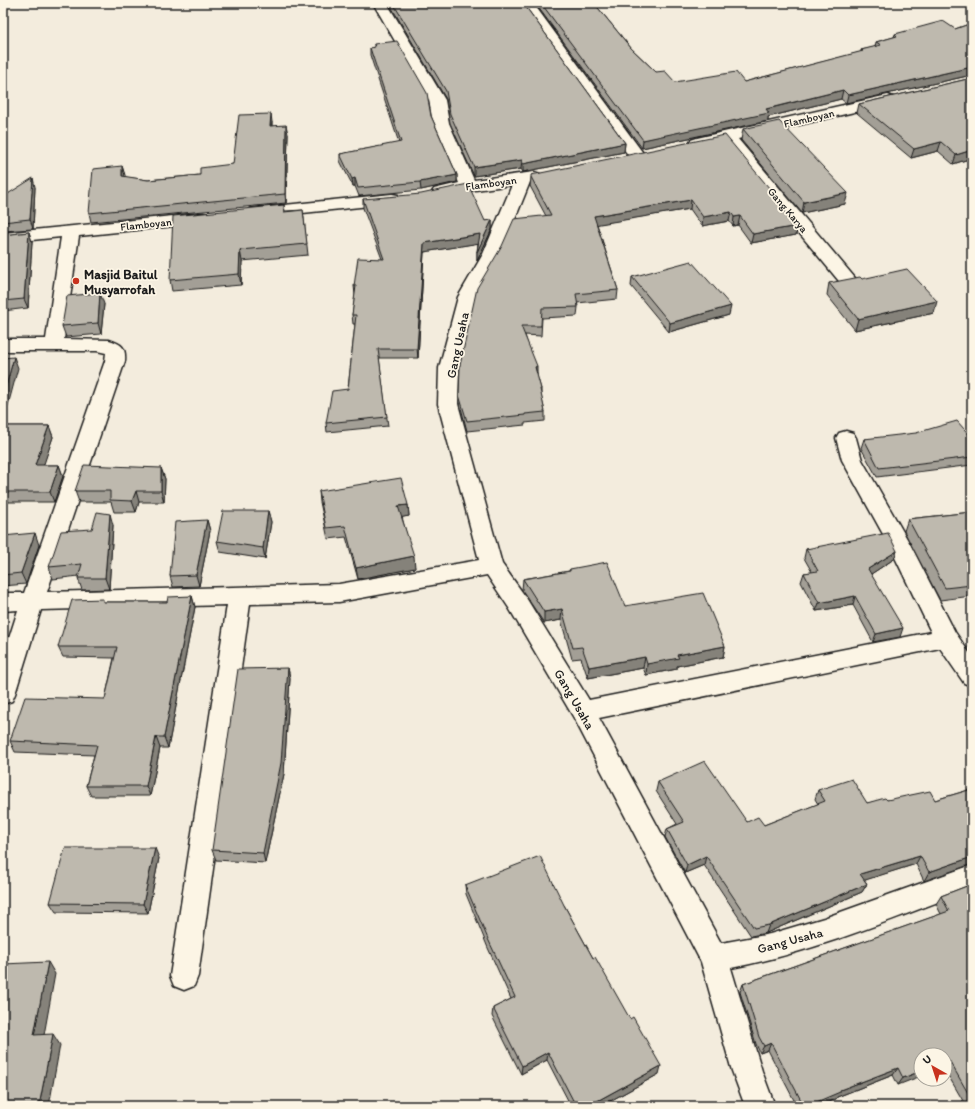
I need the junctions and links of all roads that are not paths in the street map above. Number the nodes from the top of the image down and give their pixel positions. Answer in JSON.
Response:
{"nodes":[{"id":1,"x":380,"y":3,"type":"edge"},
{"id":2,"x":526,"y":3,"type":"edge"},
{"id":3,"x":899,"y":97,"type":"edge"},
{"id":4,"x":728,"y":137,"type":"junction"},
{"id":5,"x":683,"y":146,"type":"edge"},
{"id":6,"x":637,"y":156,"type":"edge"},
{"id":7,"x":546,"y":174,"type":"edge"},
{"id":8,"x":523,"y":179,"type":"junction"},
{"id":9,"x":468,"y":186,"type":"junction"},
{"id":10,"x":428,"y":195,"type":"edge"},
{"id":11,"x":405,"y":198,"type":"edge"},
{"id":12,"x":238,"y":215,"type":"edge"},
{"id":13,"x":214,"y":217,"type":"edge"},
{"id":14,"x":72,"y":231,"type":"junction"},
{"id":15,"x":3,"y":238,"type":"edge"},
{"id":16,"x":849,"y":282,"type":"edge"},
{"id":17,"x":3,"y":345,"type":"edge"},
{"id":18,"x":54,"y":345,"type":"junction"},
{"id":19,"x":846,"y":438,"type":"dead end"},
{"id":20,"x":492,"y":566,"type":"junction"},
{"id":21,"x":240,"y":596,"type":"junction"},
{"id":22,"x":3,"y":602,"type":"edge"},
{"id":23,"x":32,"y":602,"type":"junction"},
{"id":24,"x":946,"y":638,"type":"junction"},
{"id":25,"x":972,"y":676,"type":"edge"},
{"id":26,"x":3,"y":694,"type":"edge"},
{"id":27,"x":583,"y":711,"type":"junction"},
{"id":28,"x":972,"y":877,"type":"edge"},
{"id":29,"x":714,"y":958,"type":"junction"},
{"id":30,"x":184,"y":976,"type":"dead end"},
{"id":31,"x":760,"y":1106,"type":"edge"}],
"edges":[{"from":1,"to":9,"type":"street"},
{"from":2,"to":6,"type":"street"},
{"from":3,"to":4,"type":"street","name":"Flamboyan"},
{"from":4,"to":5,"type":"street","name":"Flamboyan"},
{"from":4,"to":16,"type":"street","name":"Gang Karya"},
{"from":7,"to":8,"type":"street","name":"Flamboyan"},
{"from":8,"to":9,"type":"street","name":"Flamboyan"},
{"from":8,"to":20,"type":"street","name":"Gang Usaha"},
{"from":9,"to":10,"type":"street","name":"Flamboyan"},
{"from":11,"to":12,"type":"street"},
{"from":13,"to":14,"type":"street","name":"Flamboyan"},
{"from":14,"to":15,"type":"street","name":"Flamboyan"},
{"from":14,"to":18,"type":"street"},
{"from":17,"to":18,"type":"street"},
{"from":18,"to":23,"type":"street"},
{"from":19,"to":24,"type":"street"},
{"from":20,"to":21,"type":"street"},
{"from":20,"to":27,"type":"street","name":"Gang Usaha"},
{"from":21,"to":23,"type":"street"},
{"from":21,"to":30,"type":"street"},
{"from":22,"to":23,"type":"street"},
{"from":23,"to":26,"type":"street"},
{"from":24,"to":25,"type":"street"},
{"from":24,"to":27,"type":"street"},
{"from":27,"to":29,"type":"street","name":"Gang Usaha"},
{"from":28,"to":29,"type":"street","name":"Gang Usaha"},
{"from":29,"to":31,"type":"street"}]}
